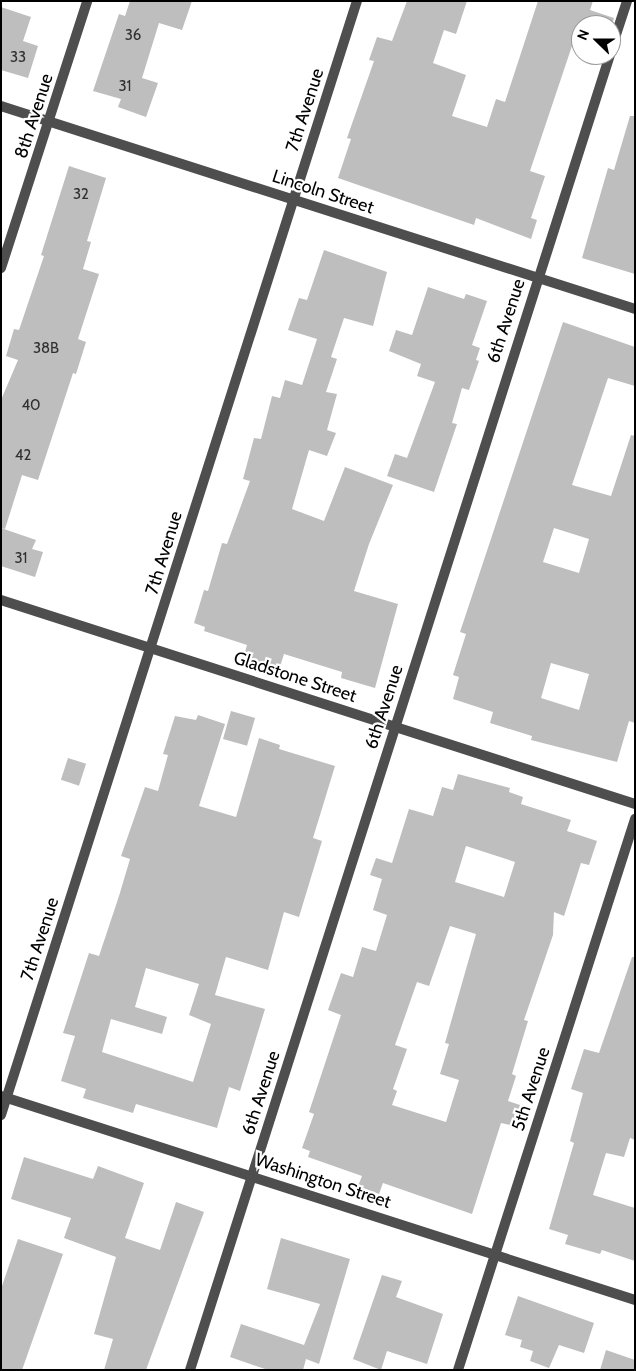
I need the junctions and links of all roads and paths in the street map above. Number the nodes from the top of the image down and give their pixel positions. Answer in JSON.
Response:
{"nodes":[{"id":1,"x":88,"y":1,"type":"edge"},
{"id":2,"x":357,"y":1,"type":"edge"},
{"id":3,"x":627,"y":1,"type":"edge"},
{"id":4,"x":621,"y":19,"type":"edge"},
{"id":5,"x":607,"y":65,"type":"edge"},
{"id":6,"x":1,"y":106,"type":"edge"},
{"id":7,"x":48,"y":122,"type":"junction"},
{"id":8,"x":293,"y":200,"type":"junction"},
{"id":9,"x":1,"y":268,"type":"edge"},
{"id":10,"x":537,"y":277,"type":"junction"},
{"id":11,"x":635,"y":309,"type":"edge"},
{"id":12,"x":1,"y":600,"type":"edge"},
{"id":13,"x":151,"y":647,"type":"junction"},
{"id":14,"x":394,"y":728,"type":"junction"},
{"id":15,"x":635,"y":804,"type":"edge"},
{"id":16,"x":635,"y":818,"type":"edge"},
{"id":17,"x":4,"y":1097,"type":"edge"},
{"id":18,"x":1,"y":1115,"type":"edge"},
{"id":19,"x":252,"y":1175,"type":"junction"},
{"id":20,"x":494,"y":1255,"type":"junction"},
{"id":21,"x":635,"y":1300,"type":"edge"},
{"id":22,"x":190,"y":1370,"type":"edge"},
{"id":23,"x":458,"y":1370,"type":"edge"}],
"edges":[{"from":1,"to":7,"type":"street","name":"8th Avenue"},
{"from":2,"to":8,"type":"street","name":"7th Avenue"},
{"from":3,"to":4,"type":"street"},
{"from":5,"to":10,"type":"street","name":"6th Avenue"},
{"from":6,"to":7,"type":"street","name":"Lincoln Street"},
{"from":7,"to":8,"type":"street","name":"Lincoln Street"},
{"from":7,"to":9,"type":"street","name":"8th Avenue"},
{"from":8,"to":10,"type":"street","name":"Lincoln Street"},
{"from":8,"to":13,"type":"street","name":"7th Avenue"},
{"from":10,"to":11,"type":"street","name":"Lincoln Street"},
{"from":10,"to":14,"type":"street","name":"6th Avenue"},
{"from":12,"to":13,"type":"street","name":"Gladstone Street"},
{"from":13,"to":14,"type":"street","name":"Gladstone Street"},
{"from":13,"to":17,"type":"street","name":"7th Avenue"},
{"from":14,"to":15,"type":"street","name":"Gladstone Street"},
{"from":14,"to":19,"type":"street","name":"6th Avenue"},
{"from":16,"to":20,"type":"street","name":"5th Avenue"},
{"from":17,"to":18,"type":"street","name":"7th Avenue"},
{"from":17,"to":19,"type":"street","name":"Washington Street"},
{"from":19,"to":20,"type":"street","name":"Washington Street"},
{"from":19,"to":22,"type":"street","name":"6th Avenue"},
{"from":20,"to":21,"type":"street","name":"Washington Street"},
{"from":20,"to":23,"type":"street","name":"5th Avenue"}]}
